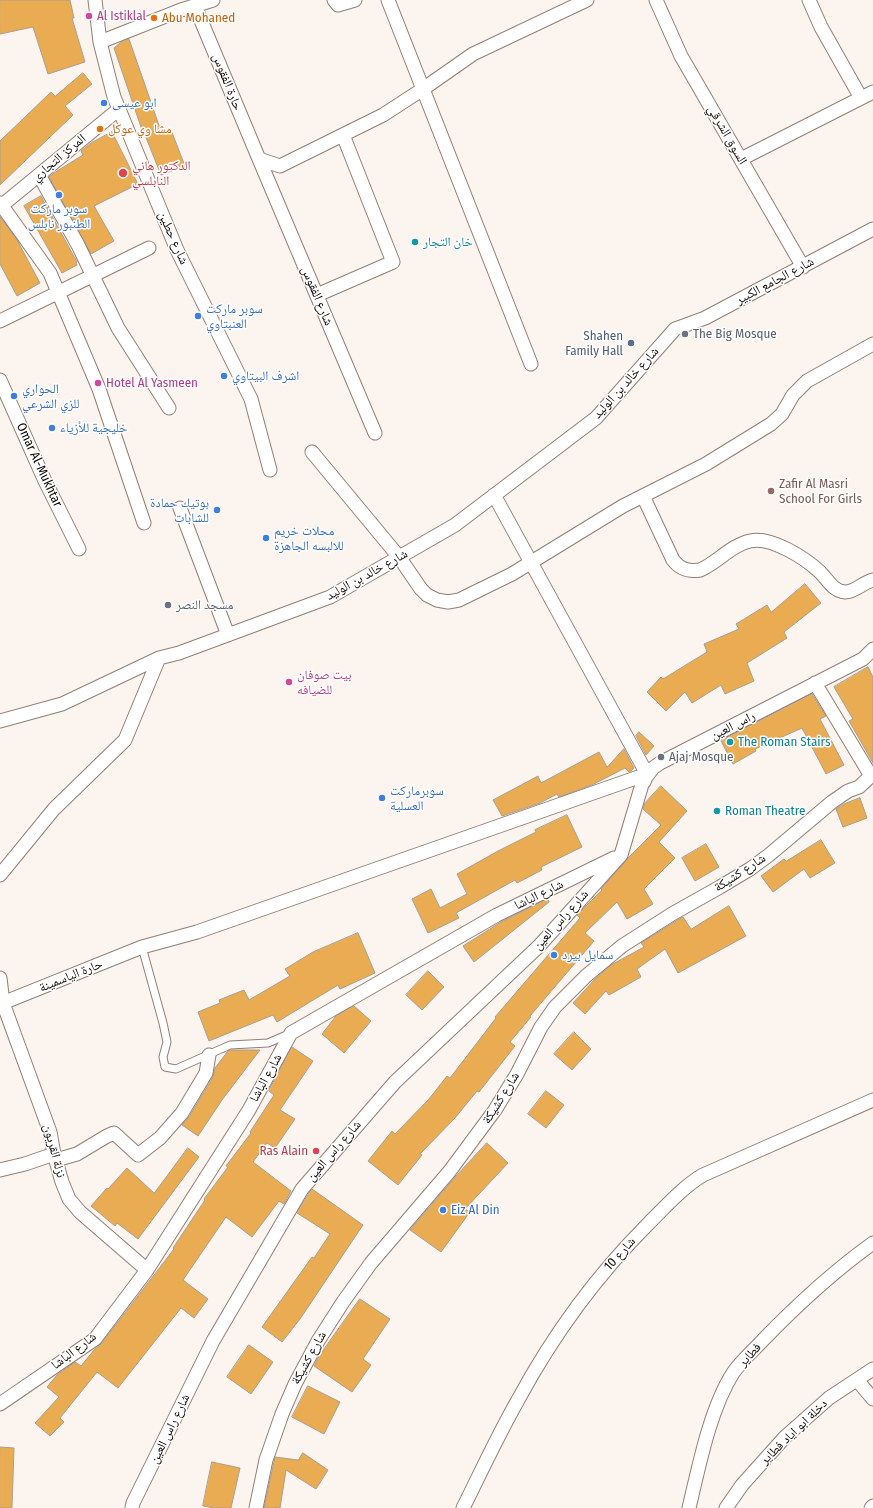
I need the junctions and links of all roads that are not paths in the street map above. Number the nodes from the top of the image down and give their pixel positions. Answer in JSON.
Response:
{"nodes":[{"id":1,"x":95,"y":0,"type":"edge"},
{"id":2,"x":213,"y":0,"type":"edge"},
{"id":3,"x":334,"y":0,"type":"edge"},
{"id":4,"x":355,"y":0,"type":"edge"},
{"id":5,"x":388,"y":0,"type":"edge"},
{"id":6,"x":587,"y":0,"type":"edge"},
{"id":7,"x":656,"y":0,"type":"edge"},
{"id":8,"x":809,"y":0,"type":"edge"},
{"id":9,"x":195,"y":6,"type":"junction"},
{"id":10,"x":100,"y":42,"type":"junction"},
{"id":11,"x":423,"y":89,"type":"junction"},
{"id":12,"x":873,"y":92,"type":"edge"},
{"id":13,"x":861,"y":98,"type":"junction"},
{"id":14,"x":119,"y":109,"type":"junction"},
{"id":15,"x":343,"y":135,"type":"junction"},
{"id":16,"x":258,"y":159,"type":"junction"},
{"id":17,"x":741,"y":159,"type":"junction"},
{"id":18,"x":39,"y":175,"type":"junction"},
{"id":19,"x":1,"y":206,"type":"edge"},
{"id":20,"x":873,"y":229,"type":"edge"},
{"id":21,"x":148,"y":248,"type":"dead end"},
{"id":22,"x":803,"y":267,"type":"junction"},
{"id":23,"x":92,"y":276,"type":"junction"},
{"id":24,"x":58,"y":293,"type":"junction"},
{"id":25,"x":316,"y":295,"type":"junction"},
{"id":26,"x":0,"y":321,"type":"edge"},
{"id":27,"x":675,"y":330,"type":"joint"},
{"id":28,"x":873,"y":344,"type":"edge"},
{"id":29,"x":531,"y":364,"type":"dead end"},
{"id":30,"x":0,"y":380,"type":"edge"},
{"id":31,"x":169,"y":408,"type":"dead end"},
{"id":32,"x":375,"y":433,"type":"dead end"},
{"id":33,"x":312,"y":452,"type":"dead end"},
{"id":34,"x":270,"y":470,"type":"dead end"},
{"id":35,"x":494,"y":495,"type":"junction"},
{"id":36,"x":643,"y":496,"type":"junction"},
{"id":37,"x":180,"y":508,"type":"dead end"},
{"id":38,"x":144,"y":523,"type":"dead end"},
{"id":39,"x":80,"y":549,"type":"dead end"},
{"id":40,"x":399,"y":558,"type":"junction"},
{"id":41,"x":531,"y":562,"type":"junction"},
{"id":42,"x":873,"y":580,"type":"edge"},
{"id":43,"x":228,"y":635,"type":"junction"},
{"id":44,"x":873,"y":649,"type":"edge"},
{"id":45,"x":159,"y":658,"type":"junction"},
{"id":46,"x":816,"y":683,"type":"junction"},
{"id":47,"x":0,"y":720,"type":"edge"},
{"id":48,"x":647,"y":774,"type":"junction"},
{"id":49,"x":872,"y":775,"type":"edge"},
{"id":50,"x":620,"y":855,"type":"junction"},
{"id":51,"x":0,"y":874,"type":"edge"},
{"id":52,"x":142,"y":946,"type":"junction"},
{"id":53,"x":0,"y":978,"type":"edge"},
{"id":54,"x":2,"y":1003,"type":"edge"},
{"id":55,"x":291,"y":1033,"type":"junction"},
{"id":56,"x":209,"y":1055,"type":"junction"},
{"id":57,"x":873,"y":1100,"type":"edge"},
{"id":58,"x":55,"y":1157,"type":"junction"},
{"id":59,"x":0,"y":1170,"type":"edge"},
{"id":60,"x":873,"y":1243,"type":"edge"},
{"id":61,"x":147,"y":1270,"type":"junction"},
{"id":62,"x":873,"y":1369,"type":"edge"},
{"id":63,"x":856,"y":1380,"type":"junction"},
{"id":64,"x":873,"y":1400,"type":"edge"},
{"id":65,"x":0,"y":1404,"type":"edge"},
{"id":66,"x":873,"y":1506,"type":"edge"},
{"id":67,"x":132,"y":1508,"type":"edge"},
{"id":68,"x":256,"y":1508,"type":"edge"},
{"id":69,"x":463,"y":1508,"type":"edge"},
{"id":70,"x":689,"y":1508,"type":"edge"},
{"id":71,"x":726,"y":1508,"type":"edge"},
{"id":72,"x":870,"y":1508,"type":"edge"}],
"edges":[{"from":1,"to":10,"type":"street","name":"شارع حطين"},
{"from":2,"to":9,"type":"street"},
{"from":3,"to":4,"type":"street"},
{"from":5,"to":11,"type":"street"},
{"from":6,"to":11,"type":"street"},
{"from":7,"to":17,"type":"street","name":"السوق الشرقي"},
{"from":8,"to":13,"type":"street"},
{"from":9,"to":10,"type":"street"},
{"from":9,"to":16,"type":"street","name":"حارة الفقوس"},
{"from":10,"to":14,"type":"street","name":"شارع حطين"},
{"from":11,"to":15,"type":"street"},
{"from":11,"to":29,"type":"street"},
{"from":12,"to":13,"type":"street"},
{"from":13,"to":17,"type":"street"},
{"from":14,"to":18,"type":"street","name":"المركز التجاري"},
{"from":14,"to":34,"type":"street","name":"شارع حطين"},
{"from":15,"to":16,"type":"street"},
{"from":15,"to":25,"type":"street"},
{"from":16,"to":25,"type":"street","name":"شارع الفقوس"},
{"from":17,"to":22,"type":"street","name":"السوق الشرقي"},
{"from":18,"to":19,"type":"street","name":"المركز التجاري"},
{"from":18,"to":23,"type":"street"},
{"from":19,"to":24,"type":"street"},
{"from":20,"to":22,"type":"street","name":"شارع الجامع الكبير"},
{"from":21,"to":23,"type":"street"},
{"from":22,"to":27,"type":"street","name":"شارع الجامع الكبير"},
{"from":23,"to":24,"type":"street"},
{"from":23,"to":31,"type":"street"},
{"from":24,"to":26,"type":"street"},
{"from":24,"to":38,"type":"street"},
{"from":25,"to":32,"type":"street","name":"شارع الفقوس"},
{"from":27,"to":35,"type":"street","name":"شارع خالد بن الوليد"},
{"from":28,"to":36,"type":"street"},
{"from":30,"to":39,"type":"street","name":"Omar Al-Mukhtar"},
{"from":33,"to":40,"type":"street"},
{"from":35,"to":40,"type":"street","name":"شارع خالد بن الوليد"},
{"from":35,"to":41,"type":"street"},
{"from":36,"to":41,"type":"street"},
{"from":36,"to":42,"type":"street"},
{"from":37,"to":43,"type":"street"},
{"from":40,"to":41,"type":"street"},
{"from":40,"to":43,"type":"street","name":"شارع خالد بن الوليد"},
{"from":41,"to":48,"type":"street"},
{"from":43,"to":45,"type":"street","name":"شارع خالد بن الوليد"},
{"from":44,"to":46,"type":"street","name":"راس العين"},
{"from":45,"to":47,"type":"street","name":"شارع خالد بن الوليد"},
{"from":45,"to":51,"type":"street"},
{"from":46,"to":48,"type":"street","name":"راس العين"},
{"from":46,"to":49,"type":"street"},
{"from":48,"to":50,"type":"street","name":"راس العين"},
{"from":48,"to":52,"type":"street","name":"حارة الياسمينة"},
{"from":49,"to":68,"type":"street","name":"شارع كشيكة"},
{"from":50,"to":55,"type":"street","name":"شارع الباشا"},
{"from":50,"to":67,"type":"street","name":"شارع راس العين"},
{"from":52,"to":54,"type":"street","name":"حارة الياسمينة"},
{"from":52,"to":56,"type":"lane"},
{"from":53,"to":54,"type":"street","name":"نزلة القريون"},
{"from":54,"to":58,"type":"street","name":"نزلة القريون"},
{"from":55,"to":56,"type":"lane"},
{"from":55,"to":61,"type":"street","name":"شارع الباشا"},
{"from":56,"to":58,"type":"street"},
{"from":57,"to":69,"type":"street","name":"شارع 10"},
{"from":58,"to":59,"type":"street"},
{"from":58,"to":61,"type":"street","name":"نزلة القريون"},
{"from":60,"to":70,"type":"street","name":"فطاير"},
{"from":61,"to":65,"type":"street","name":"شارع الباشا"},
{"from":62,"to":63,"type":"street","name":"دخلة ابو اياد فطاير"},
{"from":63,"to":64,"type":"street"},
{"from":63,"to":71,"type":"street","name":"دخلة ابو اياد فطاير"},
{"from":66,"to":72,"type":"street"}]}
